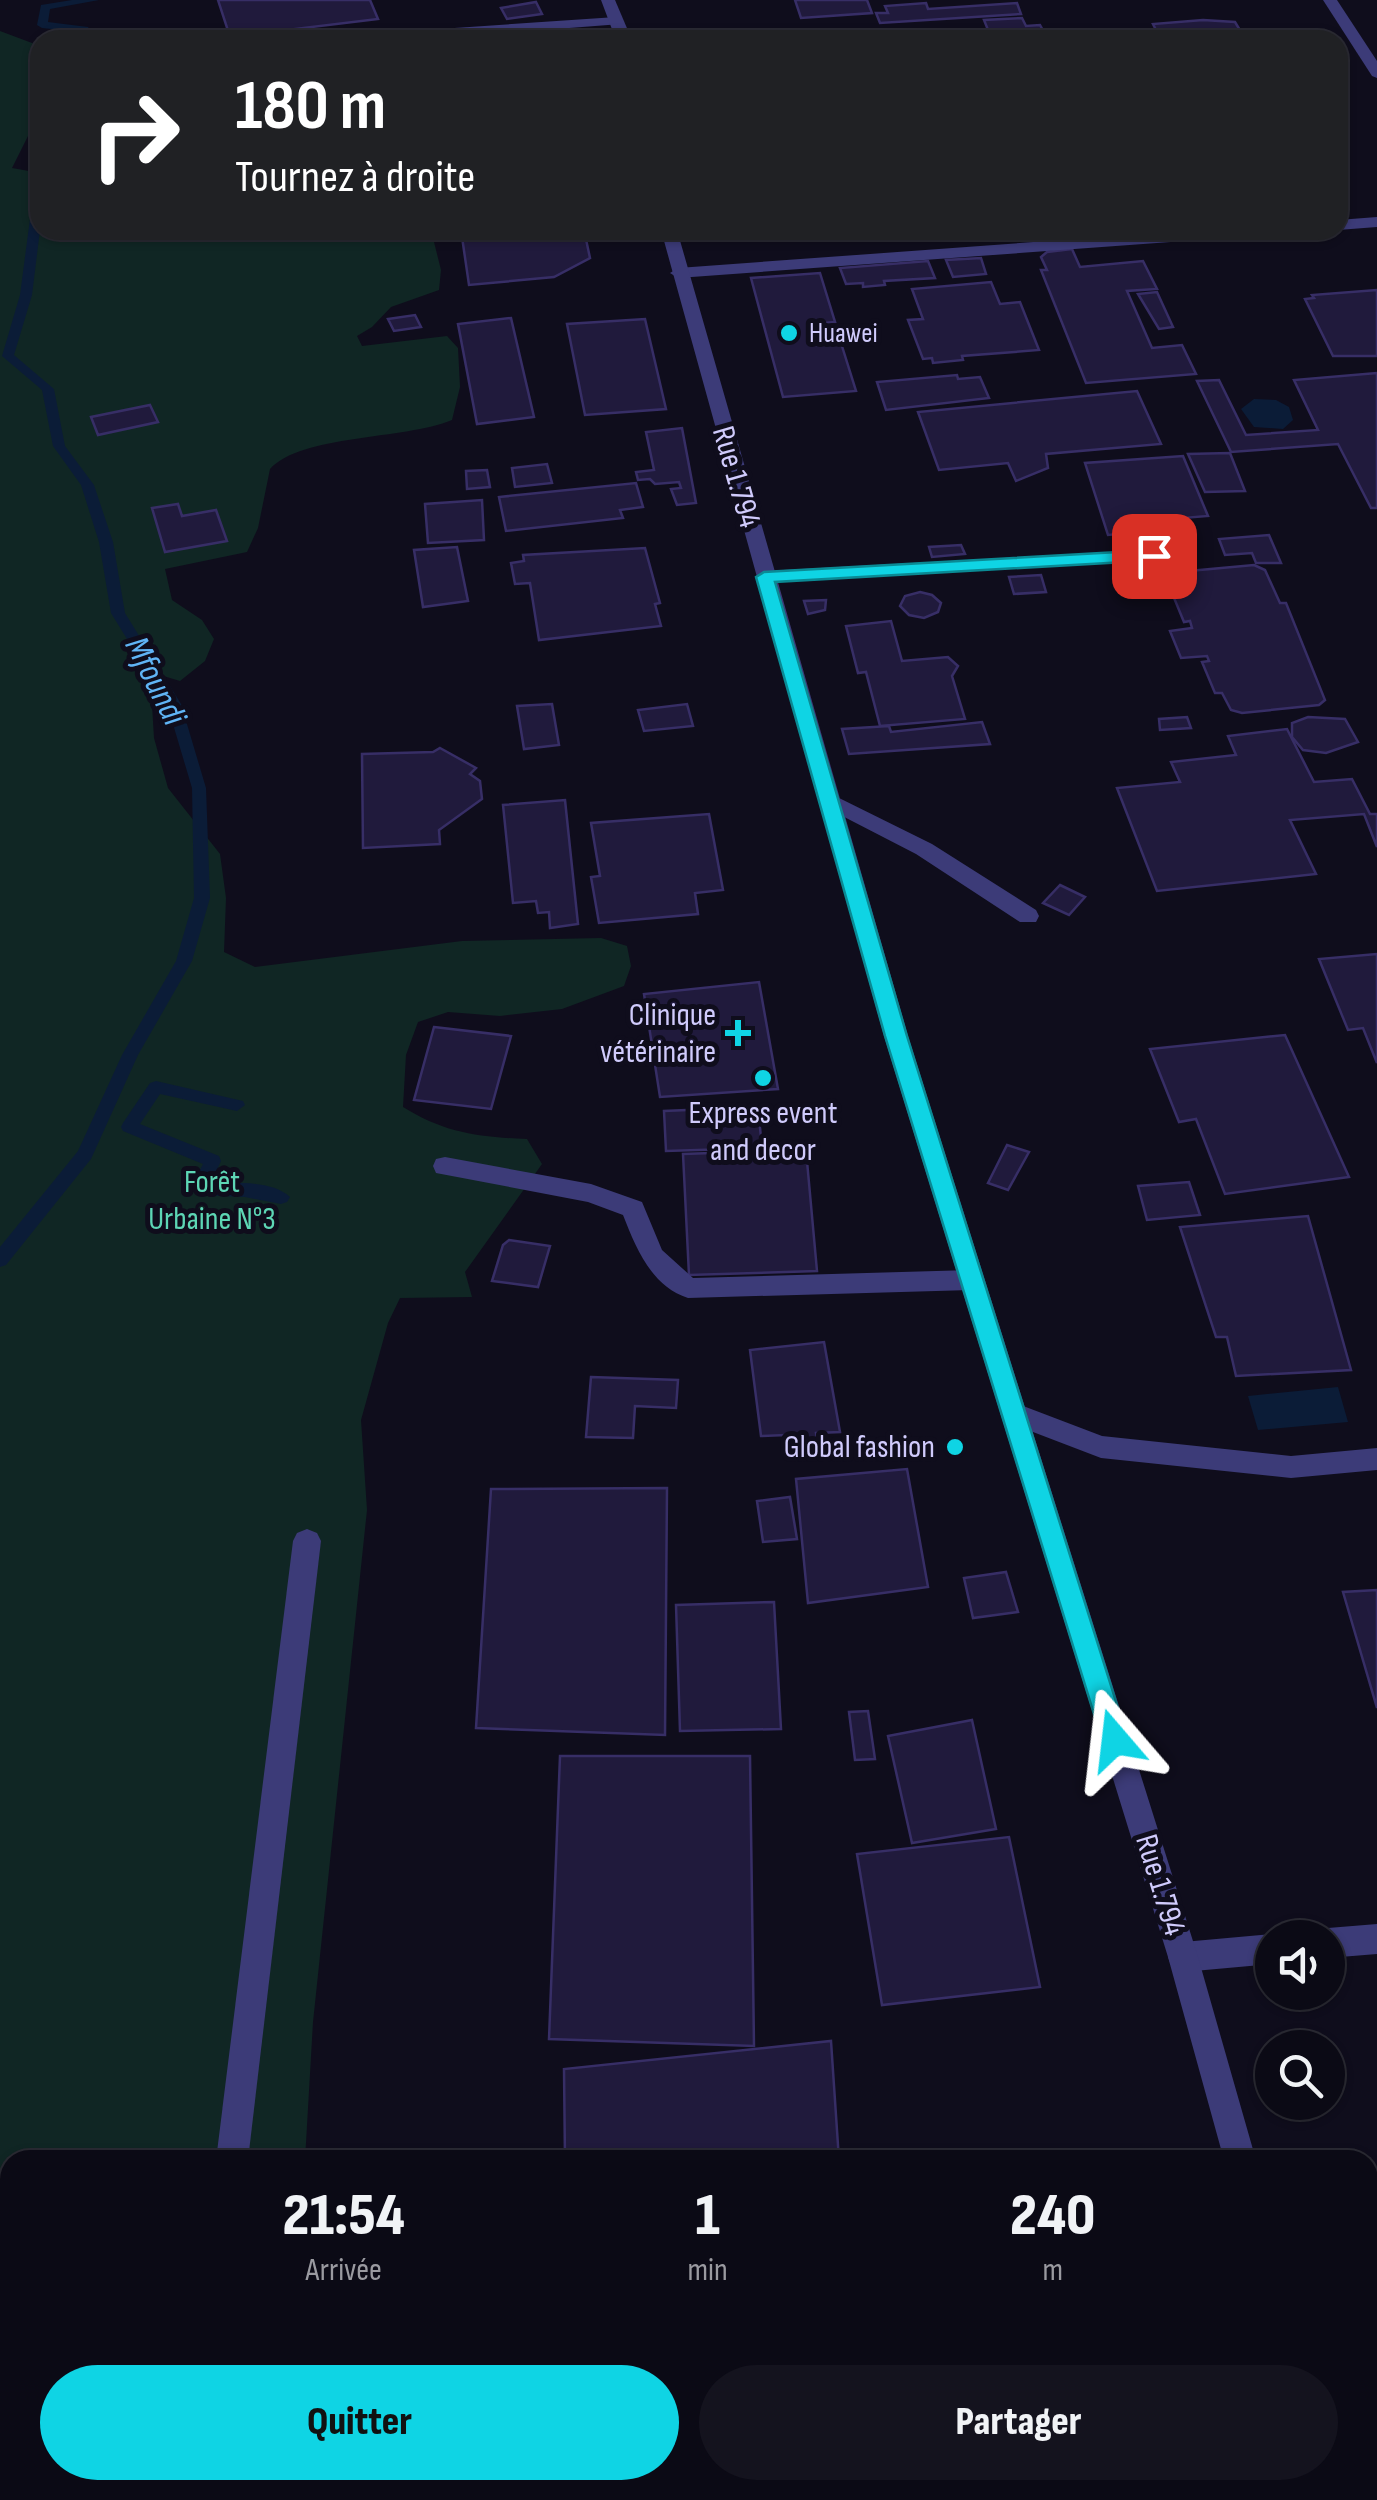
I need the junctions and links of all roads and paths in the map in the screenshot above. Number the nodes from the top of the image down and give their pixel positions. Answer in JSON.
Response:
{"nodes":[{"id":1,"x":608,"y":0,"type":"edge"},
{"id":2,"x":1330,"y":0,"type":"edge"},
{"id":3,"x":616,"y":21,"type":"junction"},
{"id":4,"x":490,"y":30,"type":"edge"},
{"id":5,"x":620,"y":30,"type":"edge"},
{"id":6,"x":1377,"y":73,"type":"edge"},
{"id":7,"x":1377,"y":222,"type":"edge"},
{"id":8,"x":1348,"y":224,"type":"edge"},
{"id":9,"x":670,"y":240,"type":"edge"},
{"id":10,"x":1131,"y":240,"type":"edge"},
{"id":11,"x":678,"y":273,"type":"junction"},
{"id":12,"x":1154,"y":556,"type":"dead end"},
{"id":13,"x":764,"y":577,"type":"junction"},
{"id":14,"x":828,"y":800,"type":"junction"},
{"id":15,"x":1028,"y":916,"type":"dead end"},
{"id":16,"x":445,"y":1166,"type":"dead end"},
{"id":17,"x":971,"y":1280,"type":"junction"},
{"id":18,"x":1012,"y":1414,"type":"junction"},
{"id":19,"x":1377,"y":1460,"type":"edge"},
{"id":20,"x":307,"y":1541,"type":"dead end"},
{"id":21,"x":1377,"y":1939,"type":"edge"},
{"id":22,"x":1345,"y":1942,"type":"edge"},
{"id":23,"x":1255,"y":1951,"type":"edge"},
{"id":24,"x":1183,"y":1957,"type":"junction"},
{"id":25,"x":233,"y":2150,"type":"edge"},
{"id":26,"x":1237,"y":2150,"type":"edge"}],
"edges":[{"from":1,"to":3,"type":"street"},
{"from":2,"to":6,"type":"street"},
{"from":3,"to":4,"type":"street"},
{"from":3,"to":5,"type":"street"},
{"from":7,"to":8,"type":"street"},
{"from":9,"to":11,"type":"street","name":"Rue 1.794"},
{"from":10,"to":11,"type":"street"},
{"from":11,"to":13,"type":"street","name":"Rue 1.794"},
{"from":12,"to":13,"type":"street"},
{"from":13,"to":14,"type":"street","name":"Rue 1.794"},
{"from":14,"to":15,"type":"street"},
{"from":14,"to":17,"type":"street","name":"Rue 1.794"},
{"from":16,"to":17,"type":"street"},
{"from":17,"to":18,"type":"street","name":"Rue 1.794"},
{"from":18,"to":19,"type":"street"},
{"from":18,"to":24,"type":"street","name":"Rue 1.794"},
{"from":20,"to":25,"type":"street"},
{"from":21,"to":22,"type":"street"},
{"from":23,"to":24,"type":"street"},
{"from":24,"to":26,"type":"street","name":"Rue 1.794"}]}
